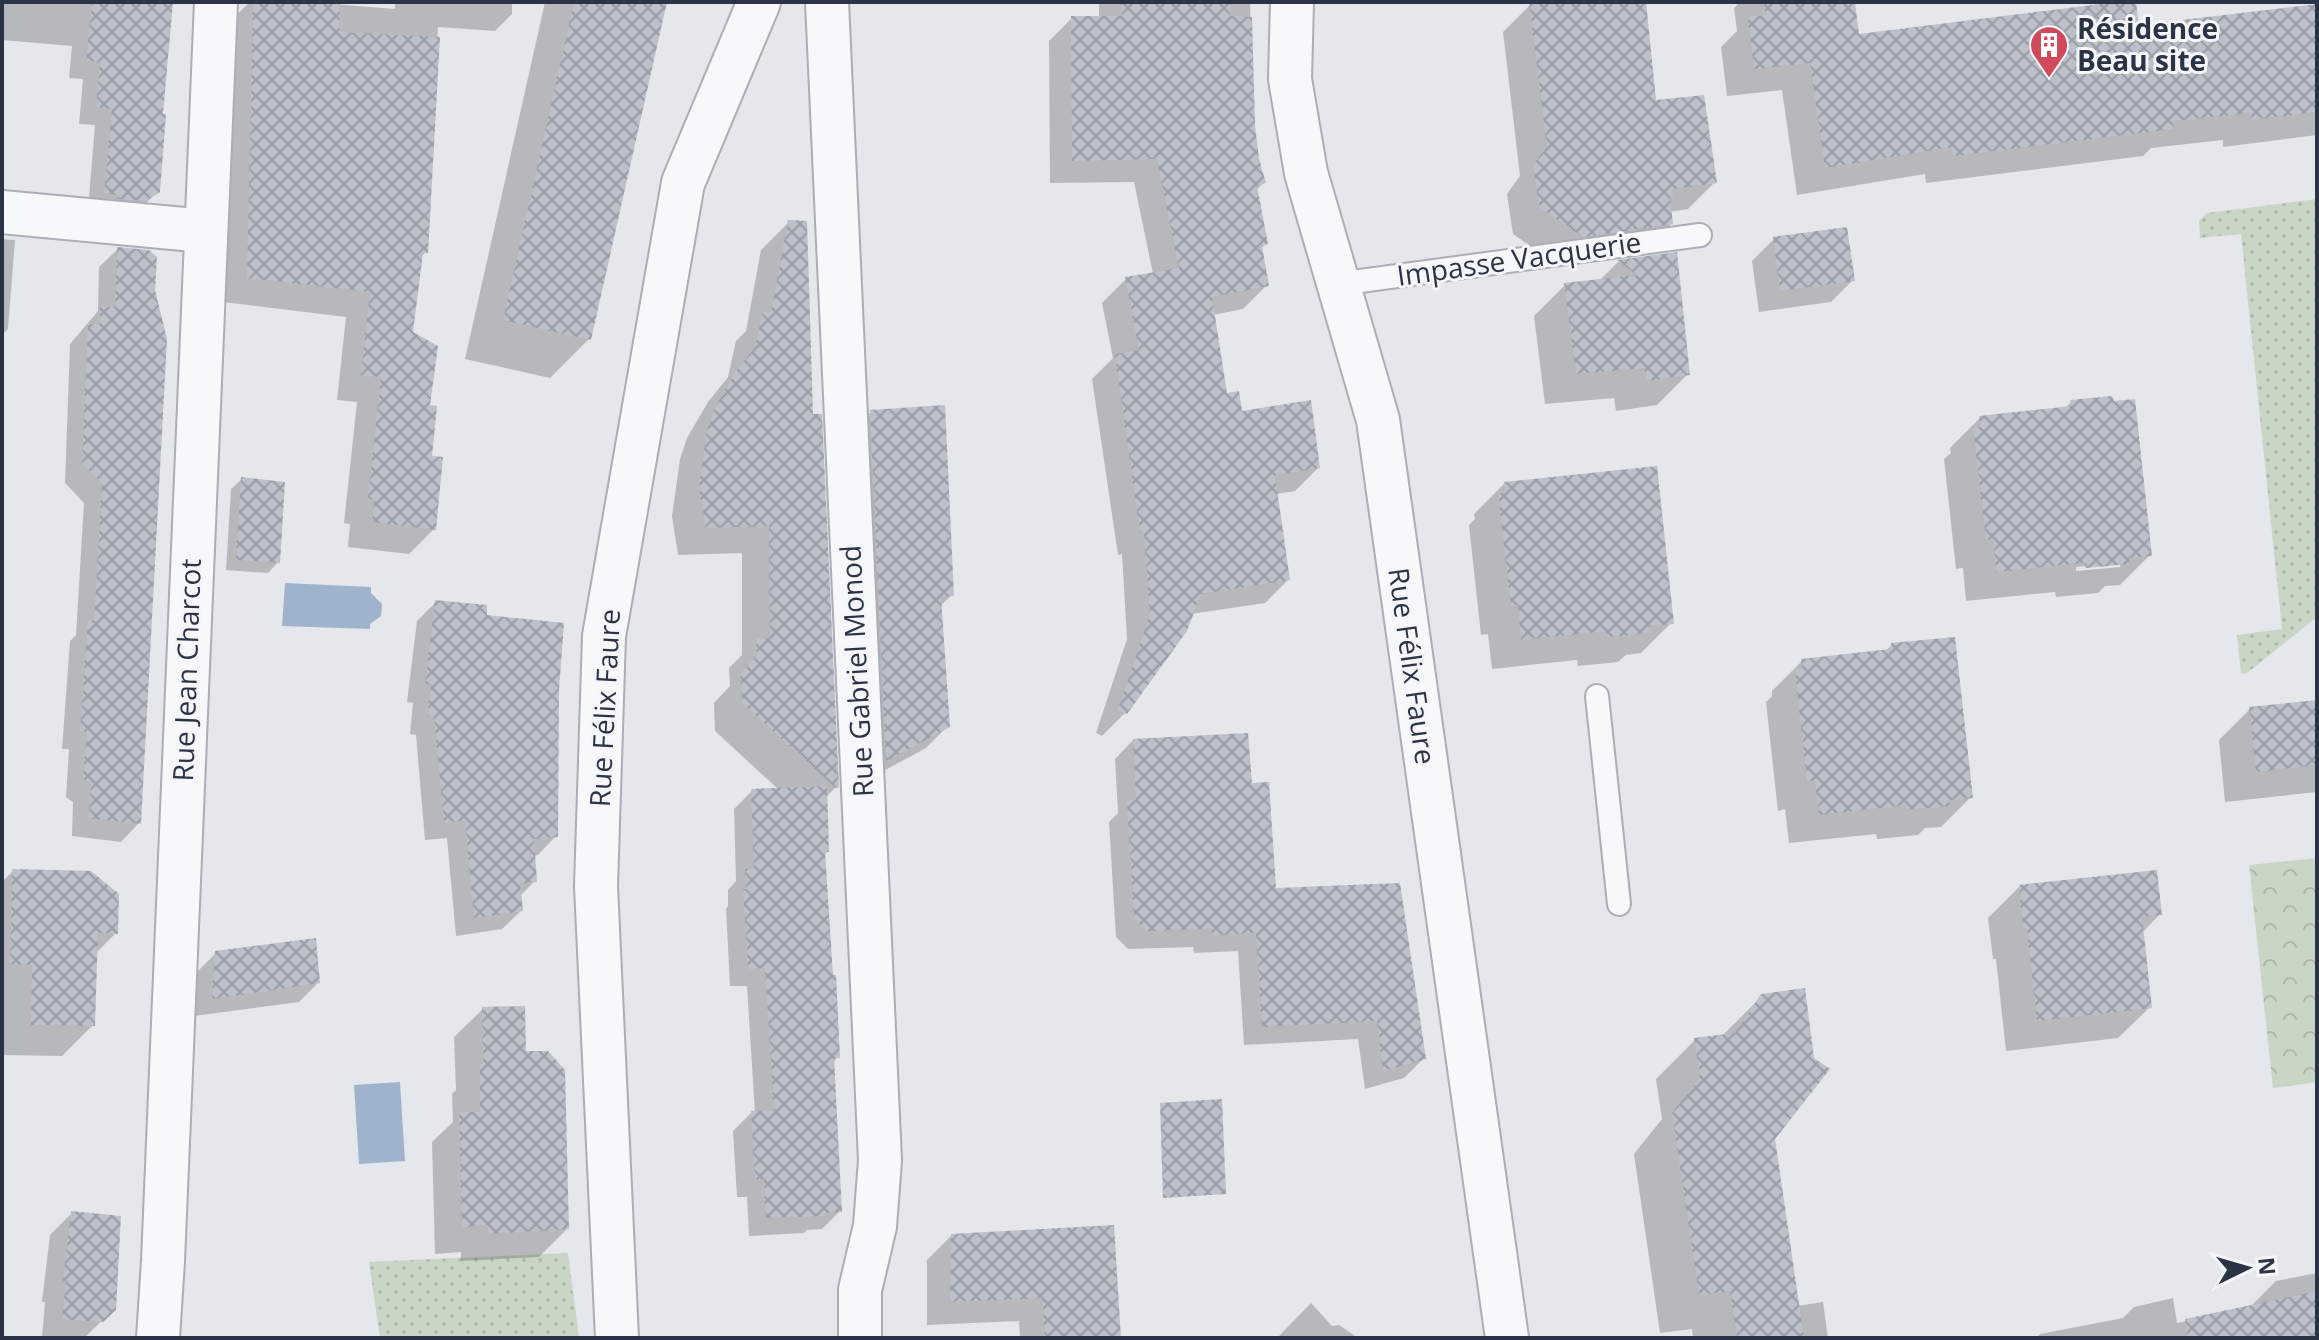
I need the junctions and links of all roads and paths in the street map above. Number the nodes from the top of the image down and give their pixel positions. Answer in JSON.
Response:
{"nodes":[{"id":1,"x":216,"y":2,"type":"edge"},
{"id":2,"x":759,"y":2,"type":"edge"},
{"id":3,"x":827,"y":2,"type":"edge"},
{"id":4,"x":1292,"y":2,"type":"edge"},
{"id":5,"x":2,"y":212,"type":"edge"},
{"id":6,"x":205,"y":231,"type":"junction"},
{"id":7,"x":1700,"y":235,"type":"dead end"},
{"id":8,"x":1338,"y":284,"type":"junction"},
{"id":9,"x":1597,"y":696,"type":"dead end"},
{"id":10,"x":1619,"y":904,"type":"dead end"},
{"id":11,"x":158,"y":1338,"type":"edge"},
{"id":12,"x":617,"y":1338,"type":"edge"},
{"id":13,"x":860,"y":1338,"type":"edge"},
{"id":14,"x":1507,"y":1338,"type":"edge"}],
"edges":[{"from":1,"to":6,"type":"street","name":"Rue Jean Charcot"},
{"from":2,"to":12,"type":"street","name":"Rue Félix Faure"},
{"from":3,"to":13,"type":"street","name":"Rue Gabriel Monod"},
{"from":4,"to":8,"type":"street","name":"Rue Félix Faure"},
{"from":5,"to":6,"type":"street"},
{"from":6,"to":11,"type":"street","name":"Rue Jean Charcot"},
{"from":7,"to":8,"type":"lane","name":"Impasse Vacquerie"},
{"from":8,"to":14,"type":"street","name":"Rue Félix Faure"},
{"from":9,"to":10,"type":"lane"}]}
